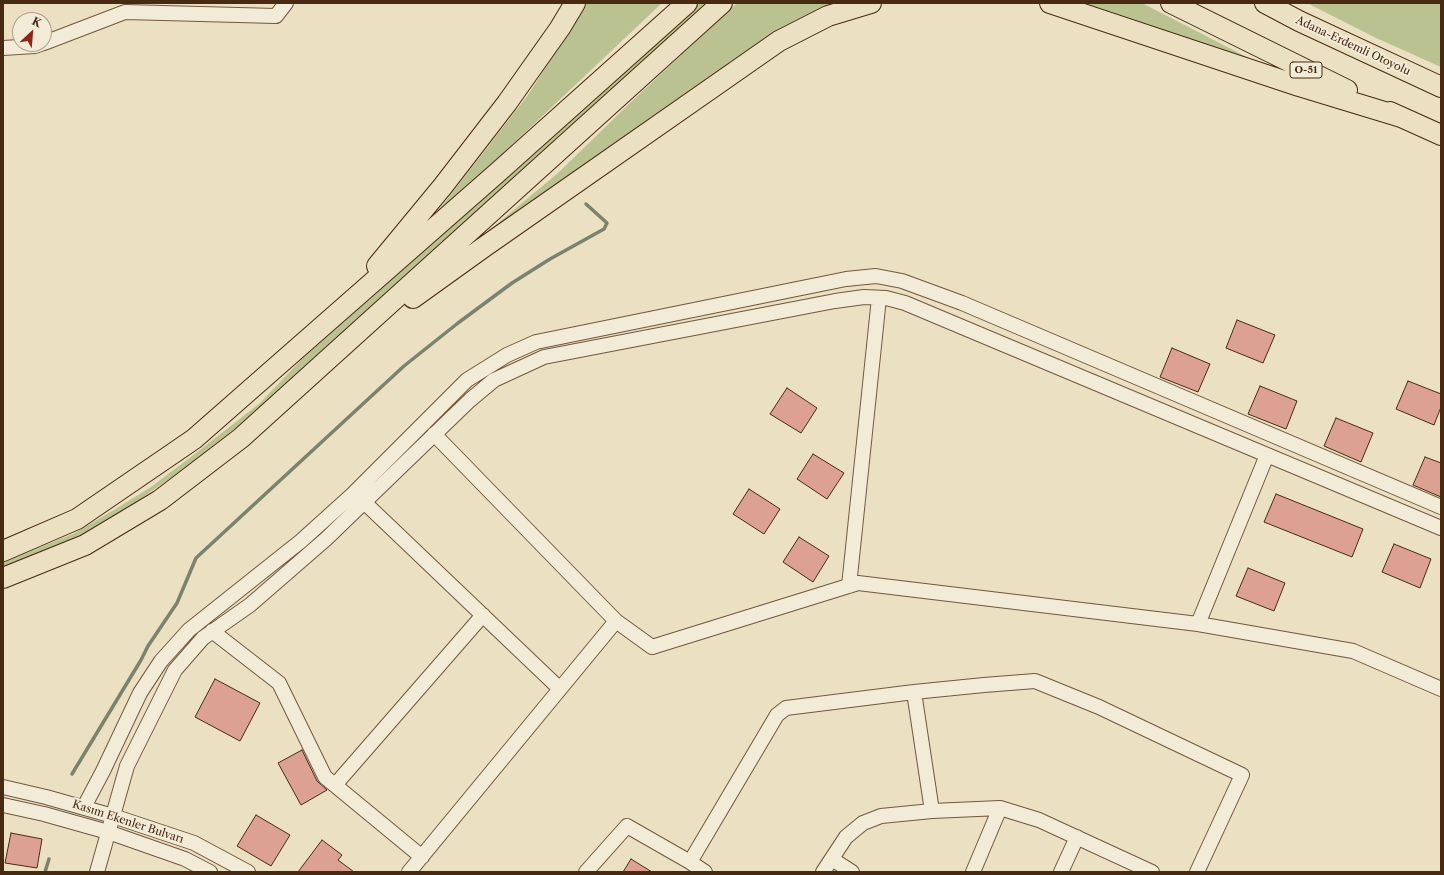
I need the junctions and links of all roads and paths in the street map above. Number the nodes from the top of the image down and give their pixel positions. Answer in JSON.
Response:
{"nodes":[{"id":1,"x":286,"y":3,"type":"edge"},
{"id":2,"x":575,"y":3,"type":"edge"},
{"id":3,"x":687,"y":3,"type":"edge"},
{"id":4,"x":722,"y":3,"type":"edge"},
{"id":5,"x":871,"y":3,"type":"edge"},
{"id":6,"x":1050,"y":3,"type":"edge"},
{"id":7,"x":1171,"y":3,"type":"edge"},
{"id":8,"x":1265,"y":3,"type":"edge"},
{"id":9,"x":52,"y":40,"type":"edge"},
{"id":10,"x":1441,"y":87,"type":"edge"},
{"id":11,"x":1401,"y":117,"type":"junction"},
{"id":12,"x":1441,"y":135,"type":"edge"},
{"id":13,"x":879,"y":298,"type":"junction"},
{"id":14,"x":306,"y":342,"type":"junction"},
{"id":15,"x":344,"y":346,"type":"junction"},
{"id":16,"x":434,"y":434,"type":"junction"},
{"id":17,"x":1267,"y":455,"type":"junction"},
{"id":18,"x":364,"y":502,"type":"junction"},
{"id":19,"x":1441,"y":507,"type":"edge"},
{"id":20,"x":1441,"y":528,"type":"edge"},
{"id":21,"x":3,"y":550,"type":"edge"},
{"id":22,"x":3,"y":578,"type":"edge"},
{"id":23,"x":849,"y":586,"type":"junction"},
{"id":24,"x":483,"y":615,"type":"junction"},
{"id":25,"x":616,"y":621,"type":"junction"},
{"id":26,"x":1198,"y":624,"type":"junction"},
{"id":27,"x":212,"y":631,"type":"junction"},
{"id":28,"x":560,"y":689,"type":"junction"},
{"id":29,"x":1441,"y":689,"type":"edge"},
{"id":30,"x":914,"y":692,"type":"junction"},
{"id":31,"x":335,"y":785,"type":"junction"},
{"id":32,"x":3,"y":787,"type":"edge"},
{"id":33,"x":3,"y":805,"type":"edge"},
{"id":34,"x":84,"y":807,"type":"junction"},
{"id":35,"x":1000,"y":808,"type":"junction"},
{"id":36,"x":932,"y":811,"type":"junction"},
{"id":37,"x":113,"y":816,"type":"junction"},
{"id":38,"x":108,"y":832,"type":"junction"},
{"id":39,"x":1077,"y":837,"type":"junction"},
{"id":40,"x":422,"y":857,"type":"junction"},
{"id":41,"x":832,"y":859,"type":"junction"},
{"id":42,"x":690,"y":862,"type":"junction"},
{"id":43,"x":97,"y":872,"type":"edge"},
{"id":44,"x":210,"y":872,"type":"edge"},
{"id":45,"x":248,"y":872,"type":"edge"},
{"id":46,"x":409,"y":872,"type":"edge"},
{"id":47,"x":586,"y":872,"type":"edge"},
{"id":48,"x":705,"y":872,"type":"edge"},
{"id":49,"x":823,"y":872,"type":"edge"},
{"id":50,"x":852,"y":872,"type":"edge"},
{"id":51,"x":973,"y":872,"type":"edge"},
{"id":52,"x":1061,"y":872,"type":"edge"},
{"id":53,"x":1152,"y":872,"type":"edge"},
{"id":54,"x":1197,"y":872,"type":"edge"}],
"edges":[{"from":1,"to":9,"type":"street"},
{"from":2,"to":14,"type":"highway"},
{"from":3,"to":14,"type":"highway"},
{"from":4,"to":15,"type":"highway"},
{"from":5,"to":15,"type":"highway"},
{"from":6,"to":11,"type":"highway"},
{"from":7,"to":11,"type":"highway","number":"O-51"},
{"from":8,"to":10,"type":"highway","name":"Adana-Erdemli Otoyolu"},
{"from":11,"to":12,"type":"highway","number":"O-51"},
{"from":13,"to":16,"type":"street"},
{"from":13,"to":17,"type":"street"},
{"from":13,"to":23,"type":"street"},
{"from":14,"to":21,"type":"highway"},
{"from":15,"to":22,"type":"highway"},
{"from":16,"to":18,"type":"street"},
{"from":16,"to":25,"type":"street"},
{"from":17,"to":20,"type":"street"},
{"from":17,"to":26,"type":"street"},
{"from":18,"to":24,"type":"street"},
{"from":18,"to":27,"type":"street"},
{"from":19,"to":34,"type":"street"},
{"from":23,"to":25,"type":"street"},
{"from":23,"to":26,"type":"street"},
{"from":24,"to":28,"type":"street"},
{"from":24,"to":31,"type":"street"},
{"from":25,"to":28,"type":"street"},
{"from":26,"to":29,"type":"street"},
{"from":27,"to":31,"type":"street"},
{"from":27,"to":37,"type":"street"},
{"from":28,"to":40,"type":"street"},
{"from":30,"to":36,"type":"street"},
{"from":30,"to":42,"type":"street"},
{"from":30,"to":54,"type":"street"},
{"from":31,"to":40,"type":"street"},
{"from":32,"to":34,"type":"street","name":"Kasım Ekenler Bulvarı"},
{"from":33,"to":38,"type":"street","name":"Kasım Ekenler Bulvarı"},
{"from":34,"to":37,"type":"street","name":"Kasım Ekenler Bulvarı"},
{"from":35,"to":36,"type":"street"},
{"from":35,"to":39,"type":"street"},
{"from":35,"to":51,"type":"street"},
{"from":36,"to":41,"type":"street"},
{"from":37,"to":38,"type":"street"},
{"from":37,"to":45,"type":"street","name":"Kasım Ekenler Bulvarı"},
{"from":38,"to":43,"type":"street"},
{"from":38,"to":44,"type":"street","name":"Kasım Ekenler Bulvarı"},
{"from":39,"to":52,"type":"street"},
{"from":39,"to":53,"type":"street"},
{"from":40,"to":46,"type":"street"},
{"from":41,"to":49,"type":"street"},
{"from":41,"to":50,"type":"street"},
{"from":42,"to":47,"type":"street"},
{"from":42,"to":48,"type":"street"}]}
